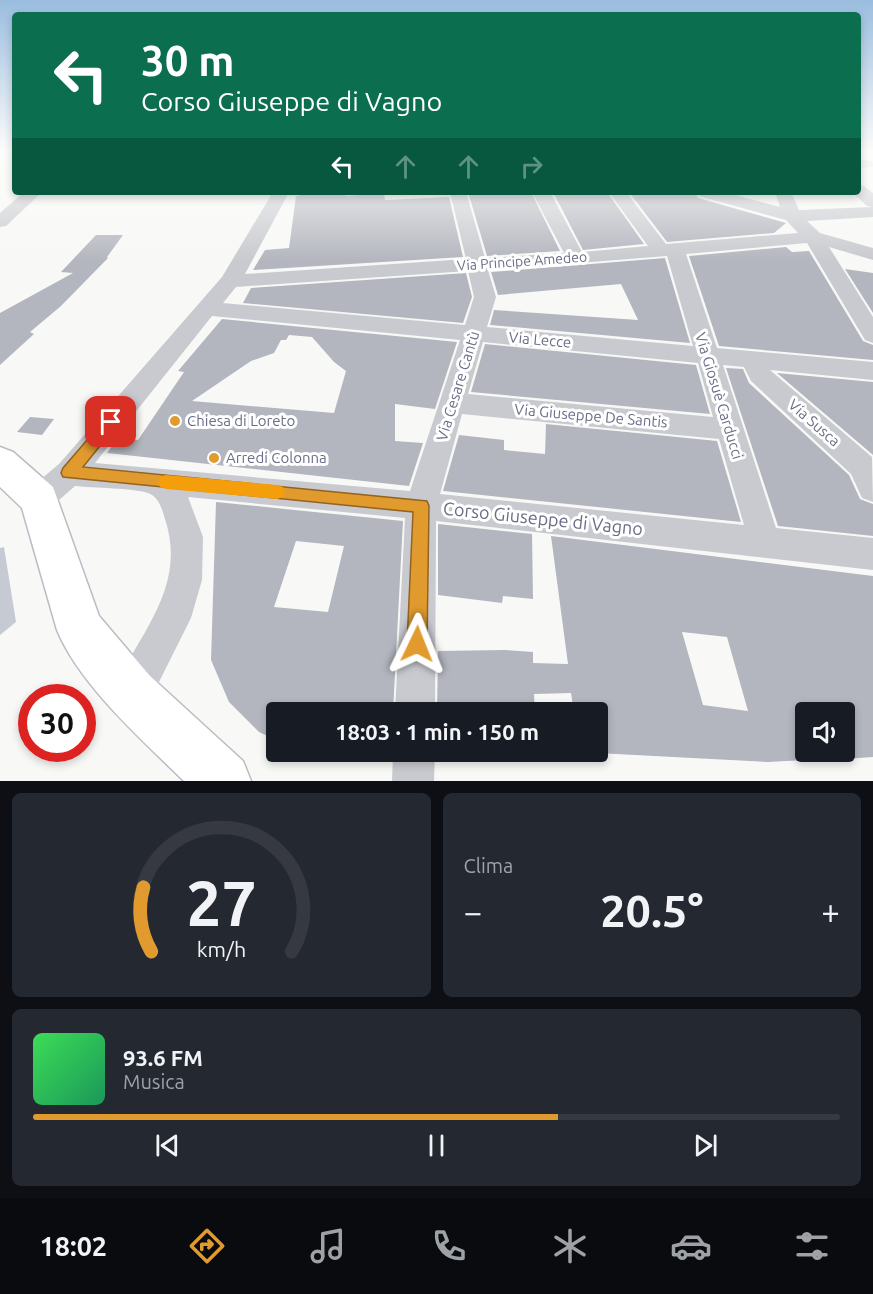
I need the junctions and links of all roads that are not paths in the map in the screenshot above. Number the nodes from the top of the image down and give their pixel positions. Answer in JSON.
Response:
{"nodes":[{"id":1,"x":861,"y":192,"type":"edge"},
{"id":2,"x":31,"y":195,"type":"edge"},
{"id":3,"x":278,"y":195,"type":"edge"},
{"id":4,"x":459,"y":195,"type":"edge"},
{"id":5,"x":542,"y":195,"type":"edge"},
{"id":6,"x":620,"y":195,"type":"edge"},
{"id":7,"x":716,"y":195,"type":"edge"},
{"id":8,"x":784,"y":195,"type":"edge"},
{"id":9,"x":873,"y":202,"type":"edge"},
{"id":10,"x":873,"y":212,"type":"edge"},
{"id":11,"x":792,"y":216,"type":"junction"},
{"id":12,"x":0,"y":222,"type":"edge"},
{"id":13,"x":813,"y":237,"type":"junction"},
{"id":14,"x":668,"y":250,"type":"junction"},
{"id":15,"x":873,"y":254,"type":"edge"},
{"id":16,"x":576,"y":258,"type":"junction"},
{"id":17,"x":476,"y":265,"type":"junction"},
{"id":18,"x":230,"y":281,"type":"junction"},
{"id":19,"x":207,"y":309,"type":"junction"},
{"id":20,"x":475,"y":334,"type":"junction"},
{"id":21,"x":873,"y":335,"type":"edge"},
{"id":22,"x":706,"y":355,"type":"junction"},
{"id":23,"x":752,"y":360,"type":"junction"},
{"id":24,"x":873,"y":371,"type":"edge"},
{"id":25,"x":453,"y":403,"type":"junction"},
{"id":26,"x":729,"y":429,"type":"junction"},
{"id":27,"x":0,"y":463,"type":"edge"},
{"id":28,"x":157,"y":481,"type":"junction"},
{"id":29,"x":54,"y":486,"type":"junction"},
{"id":30,"x":873,"y":489,"type":"edge"},
{"id":31,"x":421,"y":506,"type":"junction"},
{"id":32,"x":765,"y":543,"type":"junction"},
{"id":33,"x":873,"y":554,"type":"edge"},
{"id":34,"x":132,"y":694,"type":"junction"},
{"id":35,"x":415,"y":702,"type":"edge"},
{"id":36,"x":414,"y":762,"type":"edge"},
{"id":37,"x":223,"y":781,"type":"edge"},
{"id":38,"x":413,"y":781,"type":"edge"}],
"edges":[{"from":1,"to":9,"type":"street"},
{"from":2,"to":12,"type":"street"},
{"from":3,"to":18,"type":"street"},
{"from":4,"to":17,"type":"street","name":"Via Cesare Cantù"},
{"from":5,"to":16,"type":"street"},
{"from":6,"to":14,"type":"street"},
{"from":7,"to":11,"type":"street"},
{"from":8,"to":11,"type":"street"},
{"from":10,"to":11,"type":"street"},
{"from":11,"to":13,"type":"street"},
{"from":13,"to":14,"type":"street","name":"Via Principe Amedeo"},
{"from":13,"to":15,"type":"street"},
{"from":13,"to":21,"type":"street"},
{"from":14,"to":16,"type":"street","name":"Via Principe Amedeo"},
{"from":14,"to":22,"type":"street","name":"Via Giosuè Carducci"},
{"from":16,"to":17,"type":"street","name":"Via Principe Amedeo"},
{"from":17,"to":18,"type":"street","name":"Via Principe Amedeo"},
{"from":17,"to":20,"type":"street","name":"Via Cesare Cantù"},
{"from":18,"to":19,"type":"street"},
{"from":19,"to":20,"type":"street","name":"Via Lecce"},
{"from":19,"to":29,"type":"street"},
{"from":20,"to":22,"type":"street","name":"Via Lecce"},
{"from":20,"to":25,"type":"street","name":"Via Cesare Cantù"},
{"from":22,"to":23,"type":"street","name":"Via Lecce"},
{"from":22,"to":26,"type":"street","name":"Via Giosuè Carducci"},
{"from":23,"to":24,"type":"street","name":"Via Lecce"},
{"from":23,"to":30,"type":"street","name":"Via Susca"},
{"from":25,"to":26,"type":"street","name":"Via Giuseppe De Santis"},
{"from":25,"to":31,"type":"street","name":"Via Cesare Cantù"},
{"from":26,"to":32,"type":"street","name":"Via Giosuè Carducci"},
{"from":27,"to":29,"type":"street"},
{"from":28,"to":29,"type":"street","name":"Corso Giuseppe di Vagno"},
{"from":28,"to":31,"type":"street","name":"Corso Giuseppe di Vagno"},
{"from":28,"to":34,"type":"street"},
{"from":29,"to":34,"type":"street"},
{"from":31,"to":32,"type":"street","name":"Corso Giuseppe di Vagno"},
{"from":31,"to":35,"type":"street","name":"Via Cesare Cantù"},
{"from":32,"to":33,"type":"street","name":"Corso Giuseppe di Vagno"},
{"from":34,"to":37,"type":"street"},
{"from":36,"to":38,"type":"street"}]}
